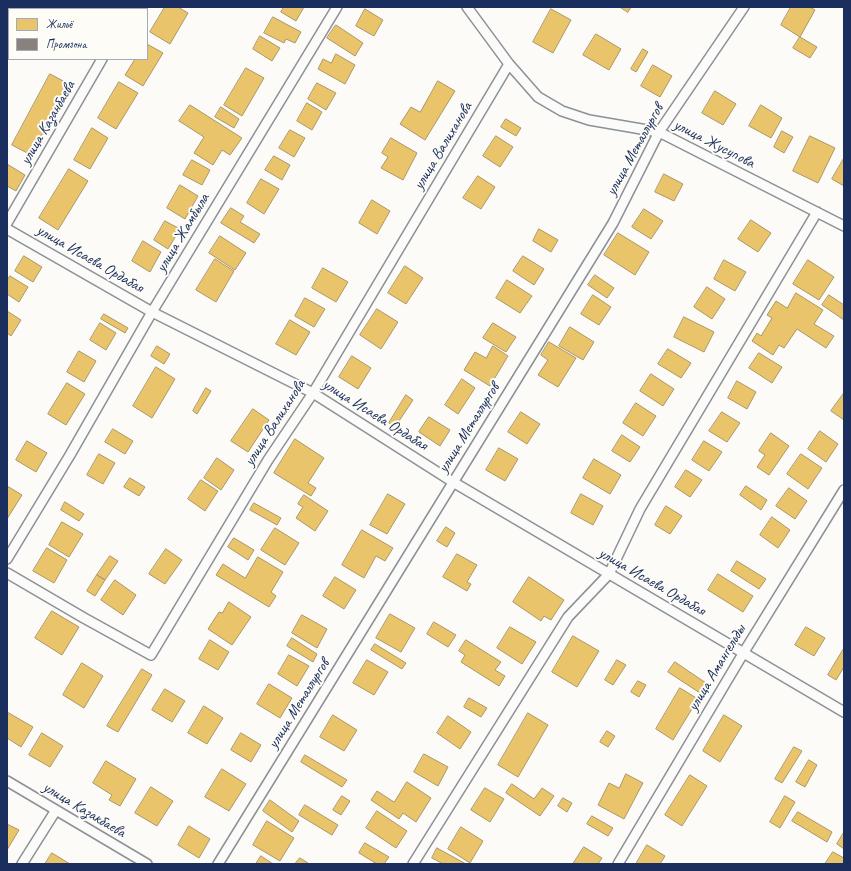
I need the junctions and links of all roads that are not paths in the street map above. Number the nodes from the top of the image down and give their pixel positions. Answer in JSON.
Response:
{"nodes":[{"id":1,"x":337,"y":7,"type":"edge"},
{"id":2,"x":467,"y":7,"type":"edge"},
{"id":3,"x":744,"y":7,"type":"edge"},
{"id":4,"x":101,"y":60,"type":"edge"},
{"id":5,"x":510,"y":64,"type":"junction"},
{"id":6,"x":658,"y":132,"type":"junction"},
{"id":7,"x":817,"y":212,"type":"junction"},
{"id":8,"x":7,"y":223,"type":"edge"},
{"id":9,"x":844,"y":226,"type":"edge"},
{"id":10,"x":7,"y":229,"type":"edge"},
{"id":11,"x":152,"y":312,"type":"junction"},
{"id":12,"x":312,"y":394,"type":"junction"},
{"id":13,"x":453,"y":482,"type":"junction"},
{"id":14,"x":844,"y":490,"type":"edge"},
{"id":15,"x":7,"y":559,"type":"edge"},
{"id":16,"x":7,"y":573,"type":"edge"},
{"id":17,"x":609,"y":574,"type":"junction"},
{"id":18,"x":744,"y":652,"type":"junction"},
{"id":19,"x":844,"y":712,"type":"edge"},
{"id":20,"x":7,"y":781,"type":"edge"},
{"id":21,"x":56,"y":810,"type":"junction"},
{"id":22,"x":22,"y":864,"type":"edge"},
{"id":23,"x":147,"y":864,"type":"edge"},
{"id":24,"x":218,"y":864,"type":"edge"},
{"id":25,"x":412,"y":864,"type":"edge"},
{"id":26,"x":618,"y":864,"type":"edge"}],
"edges":[{"from":1,"to":11,"type":"street","name":"улица Жамбыла"},
{"from":2,"to":5,"type":"street","name":"улица Жусупова"},
{"from":3,"to":6,"type":"street","name":"улица Металлургов"},
{"from":4,"to":8,"type":"street","name":"улица Казанбаева"},
{"from":5,"to":6,"type":"street","name":"улица Жусупова"},
{"from":5,"to":12,"type":"street","name":"улица Валиханова"},
{"from":6,"to":7,"type":"street","name":"улица Жусупова"},
{"from":6,"to":13,"type":"street","name":"улица Металлургов"},
{"from":7,"to":9,"type":"street","name":"улица Жусупова"},
{"from":7,"to":17,"type":"street"},
{"from":10,"to":11,"type":"street","name":"улица Исаева Ордабая"},
{"from":11,"to":12,"type":"street","name":"улица Исаева Ордабая"},
{"from":11,"to":15,"type":"street","name":"улица Жамбыла"},
{"from":12,"to":13,"type":"street","name":"улица Исаева Ордабая"},
{"from":12,"to":16,"type":"street","name":"улица Валиханова"},
{"from":13,"to":17,"type":"street","name":"улица Исаева Ордабая"},
{"from":13,"to":24,"type":"street","name":"улица Металлургов"},
{"from":14,"to":18,"type":"street","name":"улица Амангельды"},
{"from":17,"to":18,"type":"street","name":"улица Исаева Ордабая"},
{"from":17,"to":25,"type":"street"},
{"from":18,"to":19,"type":"street","name":"улица Исаева Ордабая"},
{"from":18,"to":26,"type":"street","name":"улица Амангельды"},
{"from":20,"to":21,"type":"street","name":"улица Казакбаева"},
{"from":21,"to":22,"type":"street"},
{"from":21,"to":23,"type":"street","name":"улица Казакбаева"}]}
